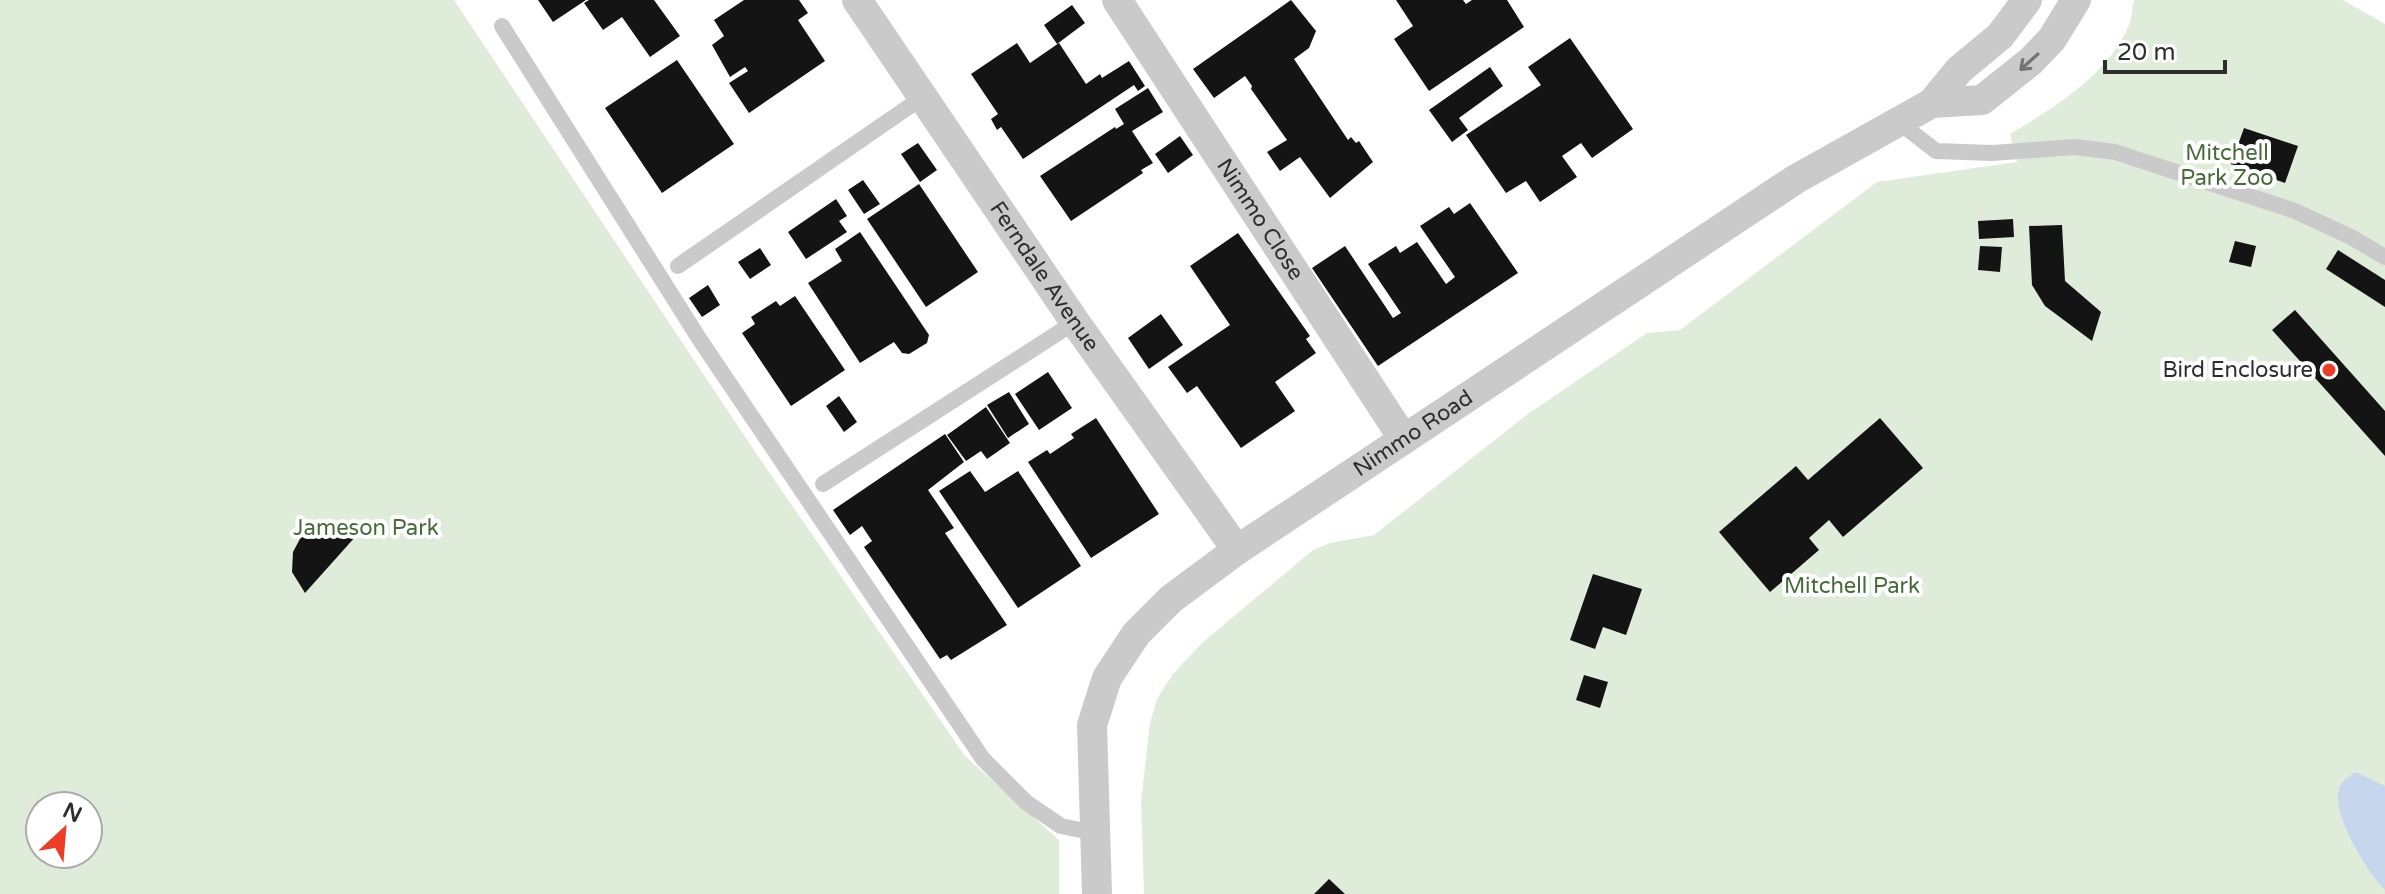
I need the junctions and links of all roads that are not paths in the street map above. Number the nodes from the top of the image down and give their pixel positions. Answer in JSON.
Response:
{"nodes":[{"id":1,"x":857,"y":0,"type":"edge"},
{"id":2,"x":1117,"y":0,"type":"edge"},
{"id":3,"x":2027,"y":0,"type":"edge"},
{"id":4,"x":2076,"y":0,"type":"edge"},
{"id":5,"x":502,"y":26,"type":"dead end"},
{"id":6,"x":923,"y":97,"type":"junction"},
{"id":7,"x":1932,"y":103,"type":"junction"},
{"id":8,"x":1900,"y":123,"type":"junction"},
{"id":9,"x":2385,"y":257,"type":"edge"},
{"id":10,"x":678,"y":266,"type":"dead end"},
{"id":11,"x":1075,"y":322,"type":"junction"},
{"id":12,"x":1403,"y":438,"type":"junction"},
{"id":13,"x":823,"y":484,"type":"dead end"},
{"id":14,"x":1237,"y":550,"type":"junction"},
{"id":15,"x":1095,"y":833,"type":"junction"},
{"id":16,"x":1097,"y":894,"type":"edge"}],
"edges":[{"from":1,"to":6,"type":"street","name":"Ferndale Avenue"},
{"from":2,"to":12,"type":"street","name":"Nimmo Close"},
{"from":3,"to":7,"type":"street"},
{"from":4,"to":7,"type":"street","one_way":true},
{"from":5,"to":15,"type":"lane"},
{"from":6,"to":10,"type":"lane"},
{"from":6,"to":11,"type":"street","name":"Ferndale Avenue"},
{"from":7,"to":8,"type":"street","name":"Nimmo Road"},
{"from":8,"to":9,"type":"lane"},
{"from":8,"to":12,"type":"street","name":"Nimmo Road"},
{"from":11,"to":13,"type":"lane"},
{"from":11,"to":14,"type":"street","name":"Ferndale Avenue"},
{"from":12,"to":14,"type":"street","name":"Nimmo Road"},
{"from":14,"to":15,"type":"street","name":"Nimmo Road"},
{"from":15,"to":16,"type":"street","name":"Nimmo Road"}]}
